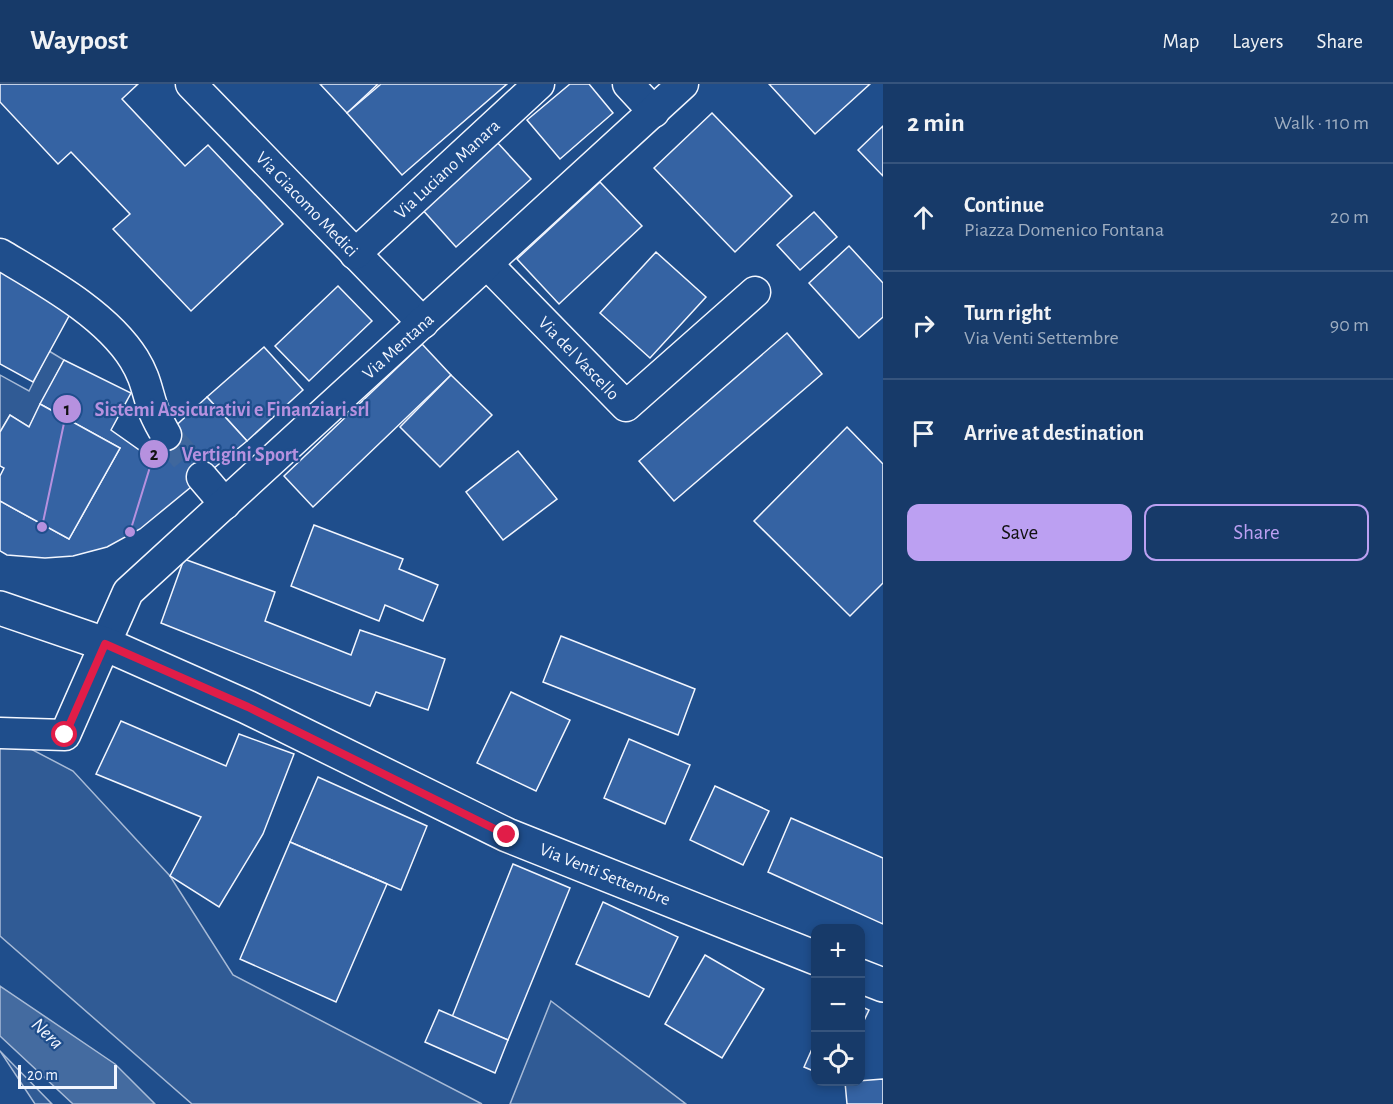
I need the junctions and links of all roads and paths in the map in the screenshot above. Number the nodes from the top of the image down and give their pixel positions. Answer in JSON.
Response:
{"nodes":[{"id":1,"x":191,"y":84,"type":"edge"},
{"id":2,"x":539,"y":84,"type":"edge"},
{"id":3,"x":628,"y":84,"type":"edge"},
{"id":4,"x":683,"y":84,"type":"edge"},
{"id":5,"x":654,"y":112,"type":"junction"},
{"id":6,"x":0,"y":254,"type":"edge"},
{"id":7,"x":355,"y":254,"type":"junction"},
{"id":8,"x":487,"y":264,"type":"junction"},
{"id":9,"x":755,"y":292,"type":"dead end"},
{"id":10,"x":423,"y":323,"type":"junction"},
{"id":11,"x":166,"y":435,"type":"tunnel mouth"},
{"id":12,"x":202,"y":477,"type":"tunnel mouth"},
{"id":13,"x":225,"y":504,"type":"junction"},
{"id":14,"x":0,"y":608,"type":"edge"},
{"id":15,"x":105,"y":644,"type":"junction"},
{"id":16,"x":0,"y":733,"type":"edge"},
{"id":17,"x":811,"y":956,"type":"edge"},
{"id":18,"x":865,"y":978,"type":"edge"},
{"id":19,"x":883,"y":985,"type":"edge"}],
"edges":[{"from":1,"to":7,"type":"street","name":"Via Giacomo Medici"},
{"from":2,"to":7,"type":"street","name":"Via Luciano Manara"},
{"from":3,"to":5,"type":"street"},
{"from":4,"to":5,"type":"street","name":"Via Mentana"},
{"from":5,"to":8,"type":"street","name":"Via Mentana"},
{"from":6,"to":11,"type":"street"},
{"from":7,"to":10,"type":"street","name":"Via Giacomo Medici"},
{"from":8,"to":9,"type":"street","name":"Via del Vascello"},
{"from":8,"to":10,"type":"street","name":"Via Mentana"},
{"from":10,"to":13,"type":"street","name":"Via Mentana"},
{"from":12,"to":13,"type":"street"},
{"from":13,"to":15,"type":"street","name":"Via Mentana"},
{"from":14,"to":15,"type":"street","name":"Via Venti Settembre"},
{"from":15,"to":16,"type":"street","name":"Via Mentana"},
{"from":15,"to":17,"type":"street","name":"Via Venti Settembre"},
{"from":18,"to":19,"type":"street"}]}
